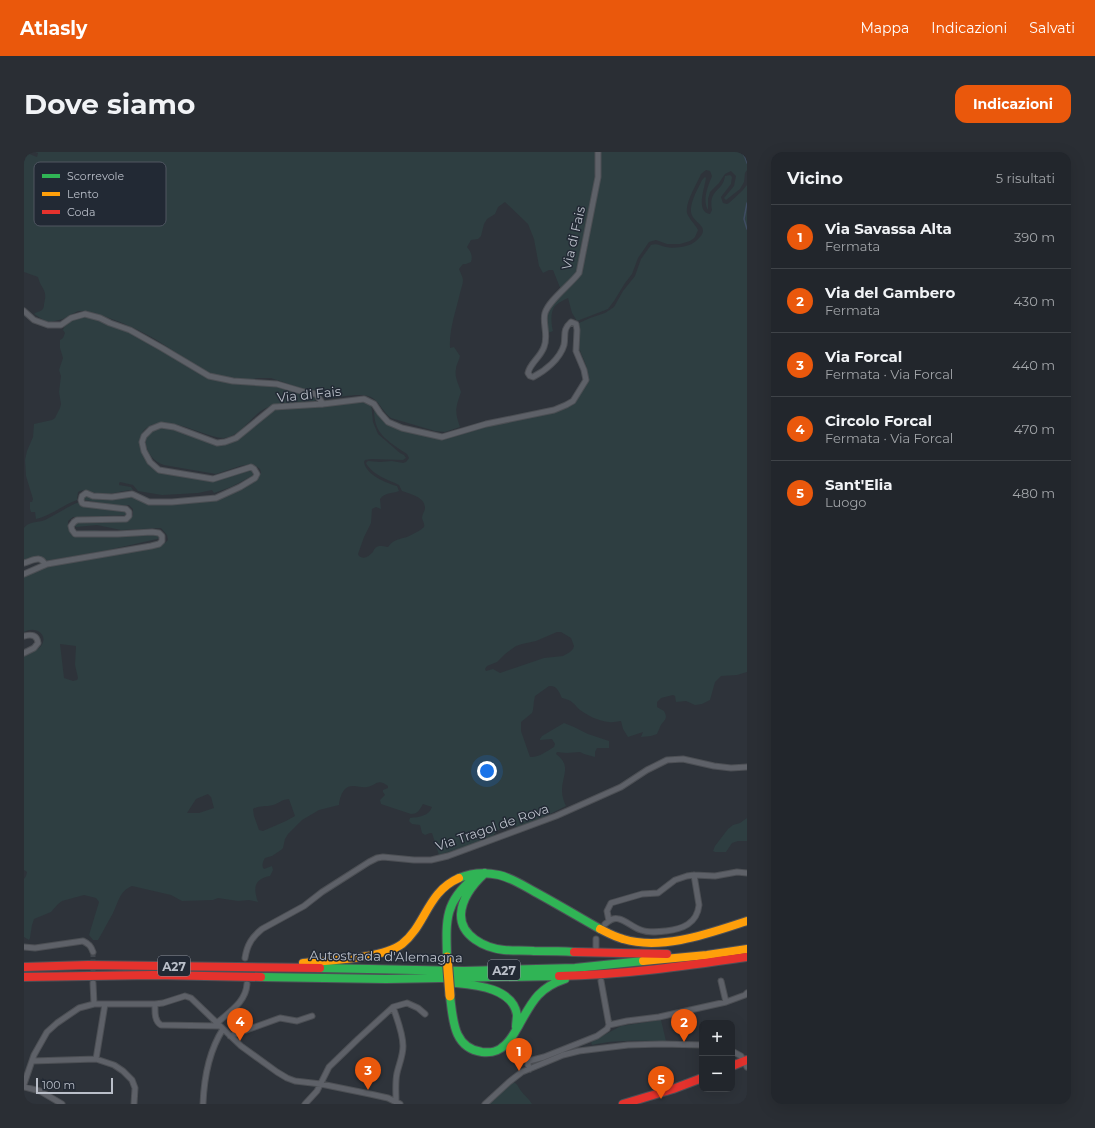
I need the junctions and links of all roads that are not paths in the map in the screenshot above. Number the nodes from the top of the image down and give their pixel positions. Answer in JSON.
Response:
{"nodes":[{"id":1,"x":598,"y":152,"type":"edge"},
{"id":2,"x":24,"y":311,"type":"edge"},
{"id":3,"x":323,"y":404,"type":"junction"},
{"id":4,"x":24,"y":563,"type":"edge"},
{"id":5,"x":45,"y":565,"type":"junction"},
{"id":6,"x":24,"y":574,"type":"edge"},
{"id":7,"x":24,"y":636,"type":"edge"},
{"id":8,"x":24,"y":653,"type":"edge"},
{"id":9,"x":747,"y":767,"type":"edge"},
{"id":10,"x":485,"y":873,"type":"junction"},
{"id":11,"x":747,"y":873,"type":"edge"},
{"id":12,"x":694,"y":875,"type":"junction"},
{"id":13,"x":747,"y":921,"type":"edge"},
{"id":14,"x":596,"y":939,"type":"dead end"},
{"id":15,"x":24,"y":947,"type":"edge"},
{"id":16,"x":596,"y":948,"type":"dead end"},
{"id":17,"x":747,"y":949,"type":"edge"},
{"id":18,"x":93,"y":952,"type":"dead end"},
{"id":19,"x":707,"y":955,"type":"junction"},
{"id":20,"x":747,"y":957,"type":"edge"},
{"id":21,"x":245,"y":958,"type":"dead end"},
{"id":22,"x":260,"y":966,"type":"junction"},
{"id":23,"x":24,"y":968,"type":"edge"},
{"id":24,"x":580,"y":976,"type":"junction"},
{"id":25,"x":24,"y":977,"type":"edge"},
{"id":26,"x":386,"y":979,"type":"junction"},
{"id":27,"x":601,"y":980,"type":"dead end"},
{"id":28,"x":721,"y":981,"type":"dead end"},
{"id":29,"x":93,"y":983,"type":"tunnel mouth"},
{"id":30,"x":247,"y":984,"type":"dead end"},
{"id":31,"x":747,"y":993,"type":"edge"},
{"id":32,"x":726,"y":1002,"type":"junction"},
{"id":33,"x":94,"y":1004,"type":"junction"},
{"id":34,"x":105,"y":1004,"type":"junction"},
{"id":35,"x":155,"y":1004,"type":"junction"},
{"id":36,"x":393,"y":1007,"type":"junction"},
{"id":37,"x":425,"y":1014,"type":"dead end"},
{"id":38,"x":312,"y":1016,"type":"dead end"},
{"id":39,"x":609,"y":1025,"type":"junction"},
{"id":40,"x":220,"y":1026,"type":"junction"},
{"id":41,"x":513,"y":1034,"type":"junction"},
{"id":42,"x":230,"y":1036,"type":"junction"},
{"id":43,"x":699,"y":1045,"type":"edge"},
{"id":44,"x":735,"y":1053,"type":"edge"},
{"id":45,"x":96,"y":1058,"type":"junction"},
{"id":46,"x":32,"y":1061,"type":"junction"},
{"id":47,"x":746,"y":1063,"type":"edge"},
{"id":48,"x":735,"y":1065,"type":"edge"},
{"id":49,"x":530,"y":1068,"type":"junction"},
{"id":50,"x":699,"y":1079,"type":"edge"},
{"id":51,"x":321,"y":1084,"type":"junction"},
{"id":52,"x":24,"y":1085,"type":"edge"},
{"id":53,"x":398,"y":1103,"type":"edge"},
{"id":54,"x":62,"y":1104,"type":"edge"},
{"id":55,"x":134,"y":1104,"type":"edge"},
{"id":56,"x":203,"y":1104,"type":"edge"},
{"id":57,"x":305,"y":1104,"type":"edge"},
{"id":58,"x":484,"y":1104,"type":"edge"},
{"id":59,"x":623,"y":1104,"type":"edge"}],
"edges":[{"from":1,"to":3,"type":"street","name":"Via di Fais"},
{"from":2,"to":3,"type":"street"},
{"from":3,"to":5,"type":"street","name":"Via di Fais"},
{"from":4,"to":5,"type":"street"},
{"from":5,"to":6,"type":"street","name":"Via di Fais"},
{"from":7,"to":8,"type":"street"},
{"from":9,"to":21,"type":"street","name":"Via Tragol de Rova"},
{"from":10,"to":13,"type":"main road","number":"A27"},
{"from":10,"to":19,"type":"main road","number":"A27"},
{"from":10,"to":22,"type":"main road","number":"A27"},
{"from":10,"to":41,"type":"main road","number":"A27","bridge":true},
{"from":11,"to":12,"type":"street"},
{"from":12,"to":12,"type":"street"},
{"from":14,"to":16,"type":"street"},
{"from":15,"to":18,"type":"street"},
{"from":17,"to":19,"type":"main road","name":"Autostrada d'Alemagna","number":"A27"},
{"from":19,"to":22,"type":"main road","name":"Autostrada d'Alemagna","number":"A27"},
{"from":20,"to":24,"type":"main road","name":"Autostrada d'Alemagna","number":"A27"},
{"from":22,"to":23,"type":"main road","name":"Autostrada d'Alemagna","number":"A27"},
{"from":24,"to":26,"type":"main road","name":"Autostrada d'Alemagna","number":"A27"},
{"from":24,"to":41,"type":"main road","number":"A27"},
{"from":25,"to":26,"type":"main road","name":"Autostrada d'Alemagna","number":"A27"},
{"from":26,"to":41,"type":"main road","number":"A27"},
{"from":27,"to":39,"type":"street"},
{"from":28,"to":32,"type":"street"},
{"from":29,"to":33,"type":"street"},
{"from":30,"to":40,"type":"street"},
{"from":31,"to":32,"type":"street"},
{"from":32,"to":39,"type":"street"},
{"from":33,"to":34,"type":"street"},
{"from":33,"to":46,"type":"street"},
{"from":34,"to":35,"type":"street"},
{"from":34,"to":45,"type":"street"},
{"from":35,"to":40,"type":"street"},
{"from":35,"to":40,"type":"street"},
{"from":36,"to":37,"type":"street"},
{"from":36,"to":51,"type":"street"},
{"from":36,"to":53,"type":"street"},
{"from":38,"to":42,"type":"street"},
{"from":39,"to":49,"type":"street"},
{"from":40,"to":42,"type":"street"},
{"from":40,"to":56,"type":"street"},
{"from":42,"to":51,"type":"street"},
{"from":43,"to":49,"type":"street"},
{"from":44,"to":47,"type":"street"},
{"from":45,"to":46,"type":"street"},
{"from":45,"to":55,"type":"street"},
{"from":46,"to":52,"type":"street"},
{"from":47,"to":48,"type":"main road"},
{"from":49,"to":58,"type":"street"},
{"from":50,"to":59,"type":"main road"},
{"from":51,"to":53,"type":"street"},
{"from":51,"to":57,"type":"street"},
{"from":52,"to":54,"type":"street"}]}
